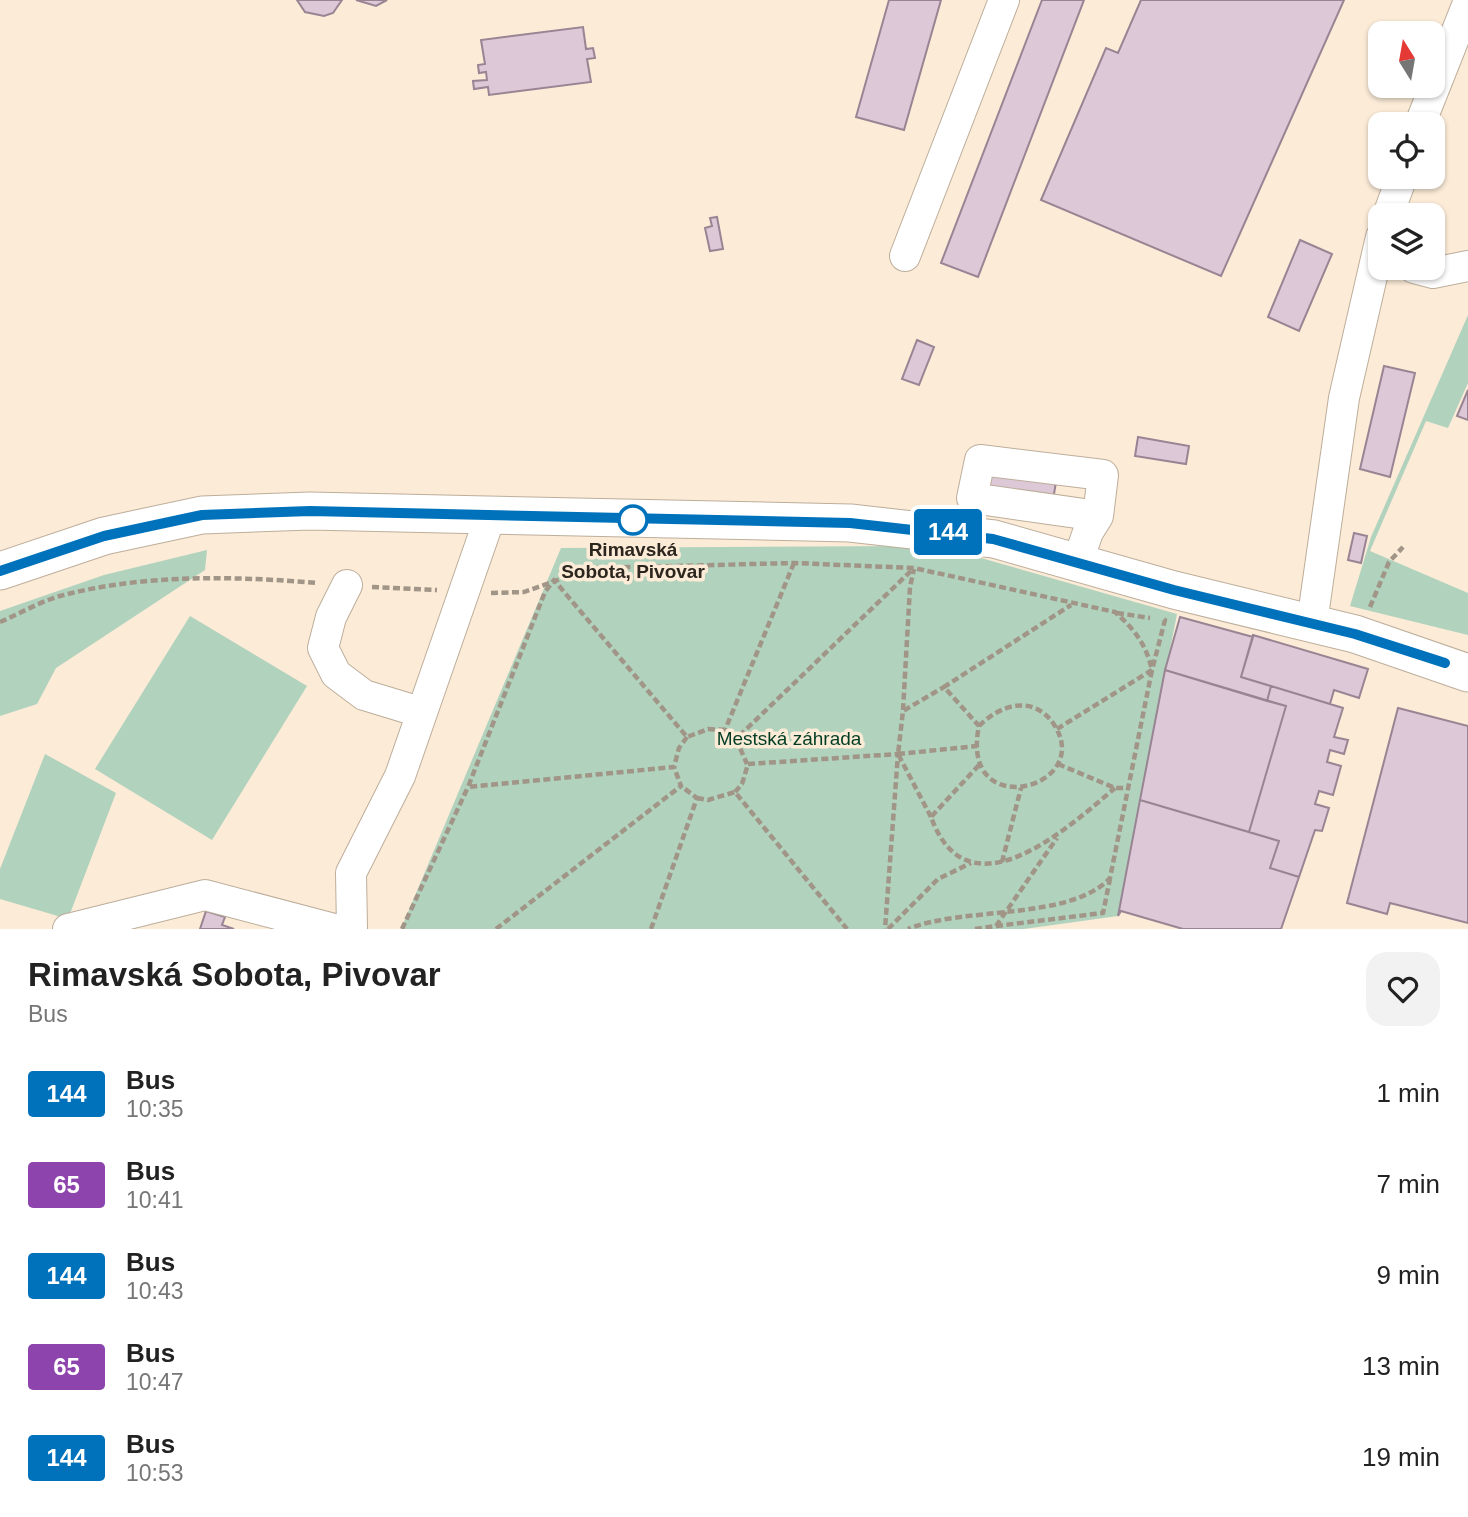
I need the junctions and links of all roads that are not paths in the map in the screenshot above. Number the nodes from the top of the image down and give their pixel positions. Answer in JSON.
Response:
{"nodes":[{"id":1,"x":1004,"y":0,"type":"edge"},
{"id":2,"x":1468,"y":3,"type":"edge"},
{"id":3,"x":1425,"y":112,"type":"edge"},
{"id":4,"x":905,"y":256,"type":"dead end"},
{"id":5,"x":1468,"y":266,"type":"edge"},
{"id":6,"x":1445,"y":271,"type":"edge"},
{"id":7,"x":1371,"y":280,"type":"edge"},
{"id":8,"x":1098,"y":516,"type":"dead end"},
{"id":9,"x":490,"y":517,"type":"junction"},
{"id":10,"x":1078,"y":561,"type":"junction"},
{"id":11,"x":0,"y":571,"type":"edge"},
{"id":12,"x":347,"y":585,"type":"dead end"},
{"id":13,"x":1312,"y":624,"type":"junction"},
{"id":14,"x":1460,"y":668,"type":"edge"},
{"id":15,"x":420,"y":712,"type":"junction"},
{"id":16,"x":68,"y":929,"type":"edge"},
{"id":17,"x":334,"y":929,"type":"edge"},
{"id":18,"x":352,"y":929,"type":"edge"}],
"edges":[{"from":1,"to":4,"type":"lane"},
{"from":2,"to":3,"type":"lane"},
{"from":5,"to":6,"type":"lane"},
{"from":7,"to":13,"type":"lane"},
{"from":8,"to":10,"type":"lane"},
{"from":9,"to":10,"type":"main road"},
{"from":9,"to":11,"type":"main road"},
{"from":9,"to":15,"type":"lane"},
{"from":10,"to":13,"type":"main road"},
{"from":12,"to":15,"type":"lane"},
{"from":13,"to":14,"type":"main road"},
{"from":15,"to":18,"type":"lane"},
{"from":16,"to":17,"type":"lane"}]}
